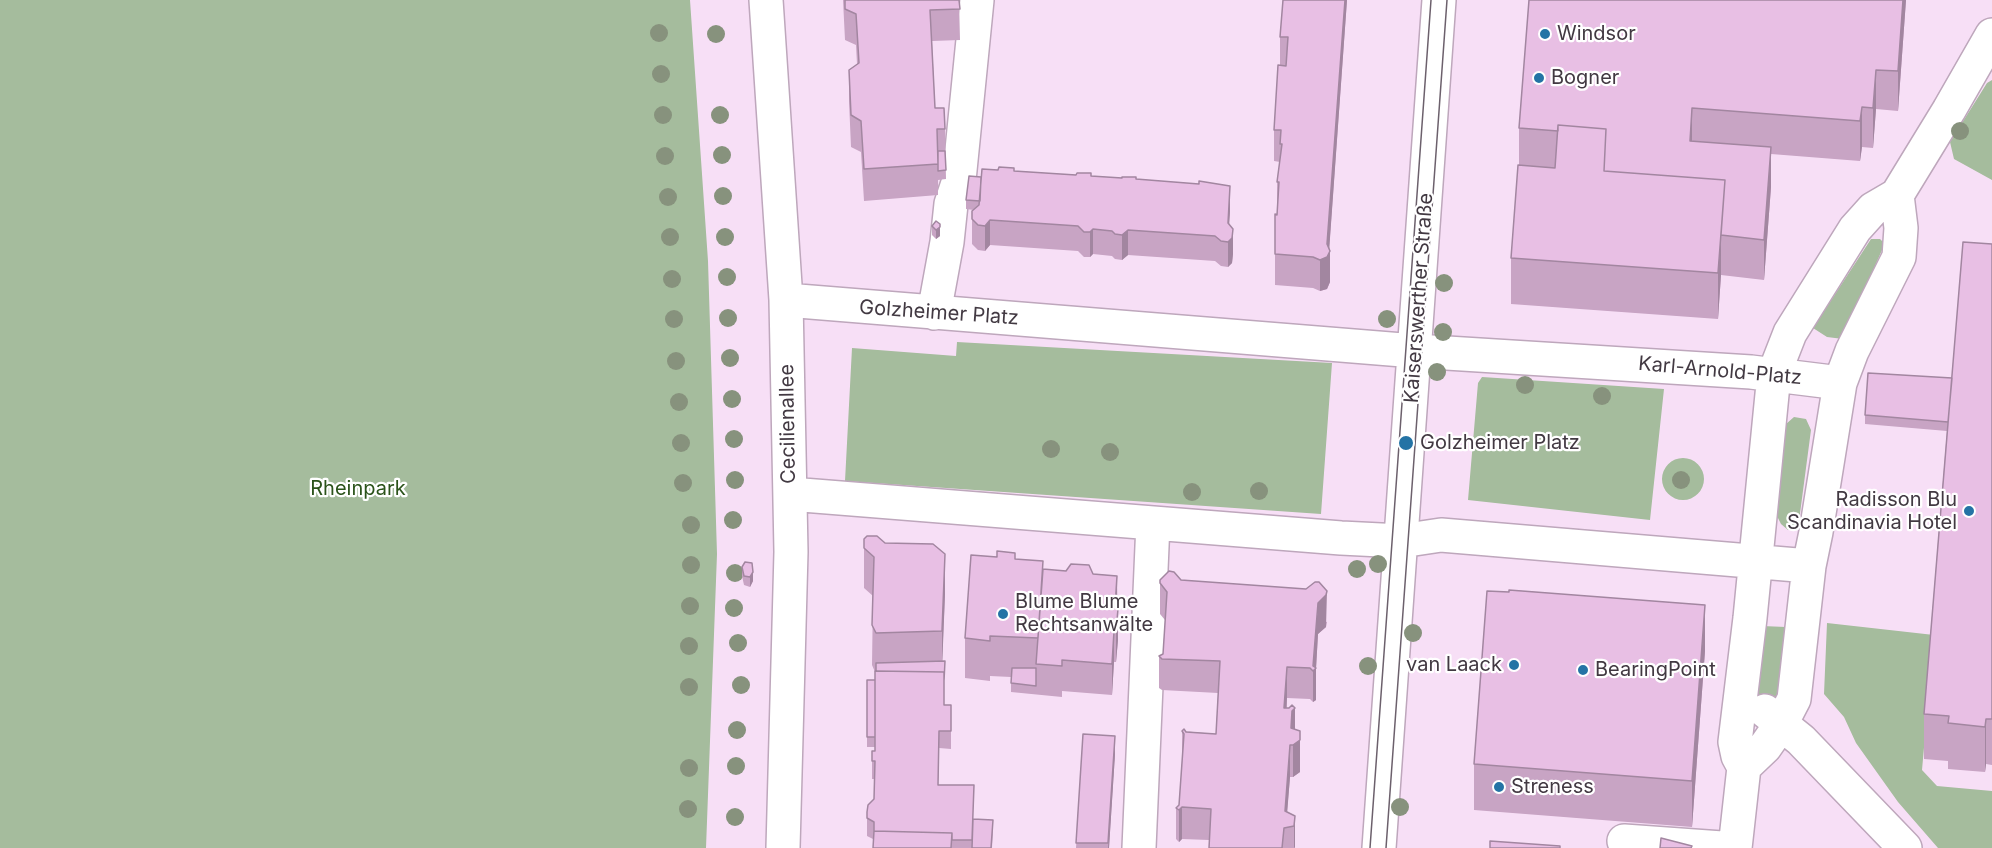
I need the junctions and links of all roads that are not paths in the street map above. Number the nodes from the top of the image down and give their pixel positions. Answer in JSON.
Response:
{"nodes":[{"id":1,"x":766,"y":0,"type":"edge"},
{"id":2,"x":977,"y":0,"type":"edge"},
{"id":3,"x":1439,"y":0,"type":"edge"},
{"id":4,"x":1992,"y":35,"type":"edge"},
{"id":5,"x":1897,"y":195,"type":"junction"},
{"id":6,"x":786,"y":300,"type":"junction"},
{"id":7,"x":934,"y":313,"type":"junction"},
{"id":8,"x":1415,"y":351,"type":"junction"},
{"id":9,"x":1774,"y":374,"type":"junction"},
{"id":10,"x":1840,"y":383,"type":"junction"},
{"id":11,"x":790,"y":494,"type":"junction"},
{"id":12,"x":1153,"y":523,"type":"junction"},
{"id":13,"x":1401,"y":542,"type":"junction"},
{"id":14,"x":1756,"y":561,"type":"junction"},
{"id":15,"x":1809,"y":566,"type":"junction"},
{"id":16,"x":1743,"y":675,"type":"junction"},
{"id":17,"x":1781,"y":724,"type":"junction"},
{"id":18,"x":1744,"y":767,"type":"junction"},
{"id":19,"x":1624,"y":841,"type":"dead end"},
{"id":20,"x":783,"y":848,"type":"edge"},
{"id":21,"x":1139,"y":848,"type":"edge"},
{"id":22,"x":1379,"y":848,"type":"edge"},
{"id":23,"x":1722,"y":848,"type":"edge"},
{"id":24,"x":1735,"y":848,"type":"edge"},
{"id":25,"x":1905,"y":848,"type":"edge"}],
"edges":[{"from":1,"to":6,"type":"street","name":"Cecilienallee"},
{"from":2,"to":7,"type":"street"},
{"from":3,"to":8,"type":"street","name":"Kaiserswerther Straße"},
{"from":4,"to":5,"type":"street"},
{"from":5,"to":9,"type":"street"},
{"from":5,"to":10,"type":"street"},
{"from":6,"to":7,"type":"street","name":"Golzheimer Platz"},
{"from":6,"to":11,"type":"street","name":"Cecilienallee"},
{"from":7,"to":8,"type":"street","name":"Golzheimer Platz"},
{"from":8,"to":9,"type":"street","name":"Karl-Arnold-Platz"},
{"from":8,"to":13,"type":"street","name":"Kaiserswerther Straße"},
{"from":9,"to":10,"type":"street","name":"Karl-Arnold-Platz"},
{"from":9,"to":14,"type":"street"},
{"from":10,"to":15,"type":"street"},
{"from":11,"to":12,"type":"street"},
{"from":11,"to":20,"type":"street","name":"Cecilienallee"},
{"from":12,"to":13,"type":"street"},
{"from":12,"to":21,"type":"street"},
{"from":13,"to":14,"type":"street"},
{"from":13,"to":22,"type":"street","name":"Kaiserswerther Straße"},
{"from":14,"to":15,"type":"street"},
{"from":14,"to":16,"type":"street"},
{"from":15,"to":17,"type":"street"},
{"from":16,"to":17,"type":"street"},
{"from":16,"to":18,"type":"street"},
{"from":17,"to":18,"type":"street"},
{"from":17,"to":25,"type":"street"},
{"from":18,"to":24,"type":"street"},
{"from":19,"to":23,"type":"street"}]}
